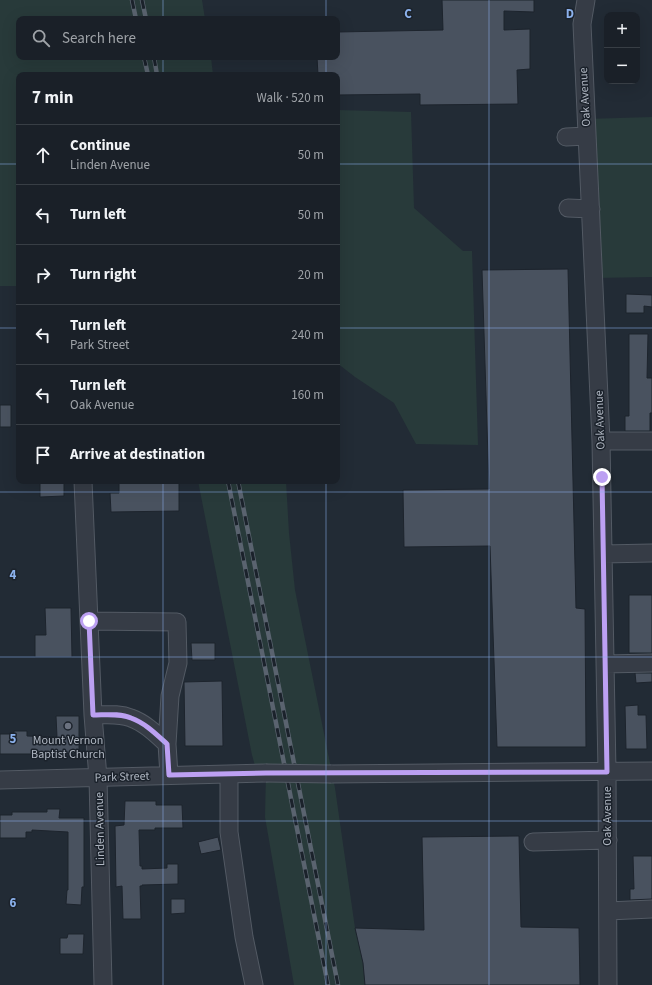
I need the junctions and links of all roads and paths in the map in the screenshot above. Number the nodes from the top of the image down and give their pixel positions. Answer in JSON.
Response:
{"nodes":[{"id":1,"x":586,"y":0,"type":"edge"},
{"id":2,"x":587,"y":136,"type":"junction"},
{"id":3,"x":566,"y":137,"type":"dead end"},
{"id":4,"x":568,"y":208,"type":"dead end"},
{"id":5,"x":591,"y":209,"type":"junction"},
{"id":6,"x":602,"y":441,"type":"junction"},
{"id":7,"x":652,"y":441,"type":"edge"},
{"id":8,"x":83,"y":484,"type":"edge"},
{"id":9,"x":603,"y":554,"type":"junction"},
{"id":10,"x":652,"y":554,"type":"edge"},
{"id":11,"x":89,"y":621,"type":"junction"},
{"id":12,"x":652,"y":663,"type":"edge"},
{"id":13,"x":605,"y":664,"type":"junction"},
{"id":14,"x":93,"y":715,"type":"junction"},
{"id":15,"x":167,"y":744,"type":"junction"},
{"id":16,"x":652,"y":771,"type":"edge"},
{"id":17,"x":607,"y":772,"type":"junction"},
{"id":18,"x":230,"y":774,"type":"junction"},
{"id":19,"x":169,"y":775,"type":"junction"},
{"id":20,"x":98,"y":778,"type":"junction"},
{"id":21,"x":0,"y":780,"type":"edge"},
{"id":22,"x":608,"y":840,"type":"junction"},
{"id":23,"x":533,"y":842,"type":"dead end"},
{"id":24,"x":608,"y":910,"type":"junction"},
{"id":25,"x":652,"y":910,"type":"edge"},
{"id":26,"x":103,"y":985,"type":"edge"},
{"id":27,"x":254,"y":985,"type":"edge"},
{"id":28,"x":608,"y":985,"type":"edge"}],
"edges":[{"from":1,"to":2,"type":"street","name":"Oak Avenue"},
{"from":2,"to":3,"type":"street"},
{"from":2,"to":5,"type":"street","name":"Oak Avenue"},
{"from":4,"to":5,"type":"street"},
{"from":5,"to":6,"type":"street","name":"Oak Avenue"},
{"from":6,"to":7,"type":"street"},
{"from":6,"to":9,"type":"street","name":"Oak Avenue"},
{"from":8,"to":11,"type":"street","name":"Linden Avenue"},
{"from":9,"to":10,"type":"street"},
{"from":9,"to":13,"type":"street","name":"Oak Avenue"},
{"from":11,"to":14,"type":"street","name":"Linden Avenue"},
{"from":11,"to":15,"type":"street"},
{"from":12,"to":13,"type":"street"},
{"from":13,"to":17,"type":"street","name":"Oak Avenue"},
{"from":14,"to":15,"type":"street"},
{"from":14,"to":20,"type":"street","name":"Linden Avenue"},
{"from":15,"to":19,"type":"street"},
{"from":16,"to":17,"type":"street","name":"Park Street"},
{"from":17,"to":18,"type":"street","name":"Park Street","bridge":true},
{"from":17,"to":22,"type":"street","name":"Oak Avenue"},
{"from":18,"to":19,"type":"street","name":"Park Street"},
{"from":18,"to":27,"type":"street"},
{"from":19,"to":20,"type":"street","name":"Park Street"},
{"from":20,"to":21,"type":"street","name":"Park Street"},
{"from":20,"to":26,"type":"street","name":"Linden Avenue"},
{"from":22,"to":23,"type":"street"},
{"from":22,"to":24,"type":"street","name":"Oak Avenue"},
{"from":24,"to":25,"type":"street"},
{"from":24,"to":28,"type":"street","name":"Oak Avenue"}]}
